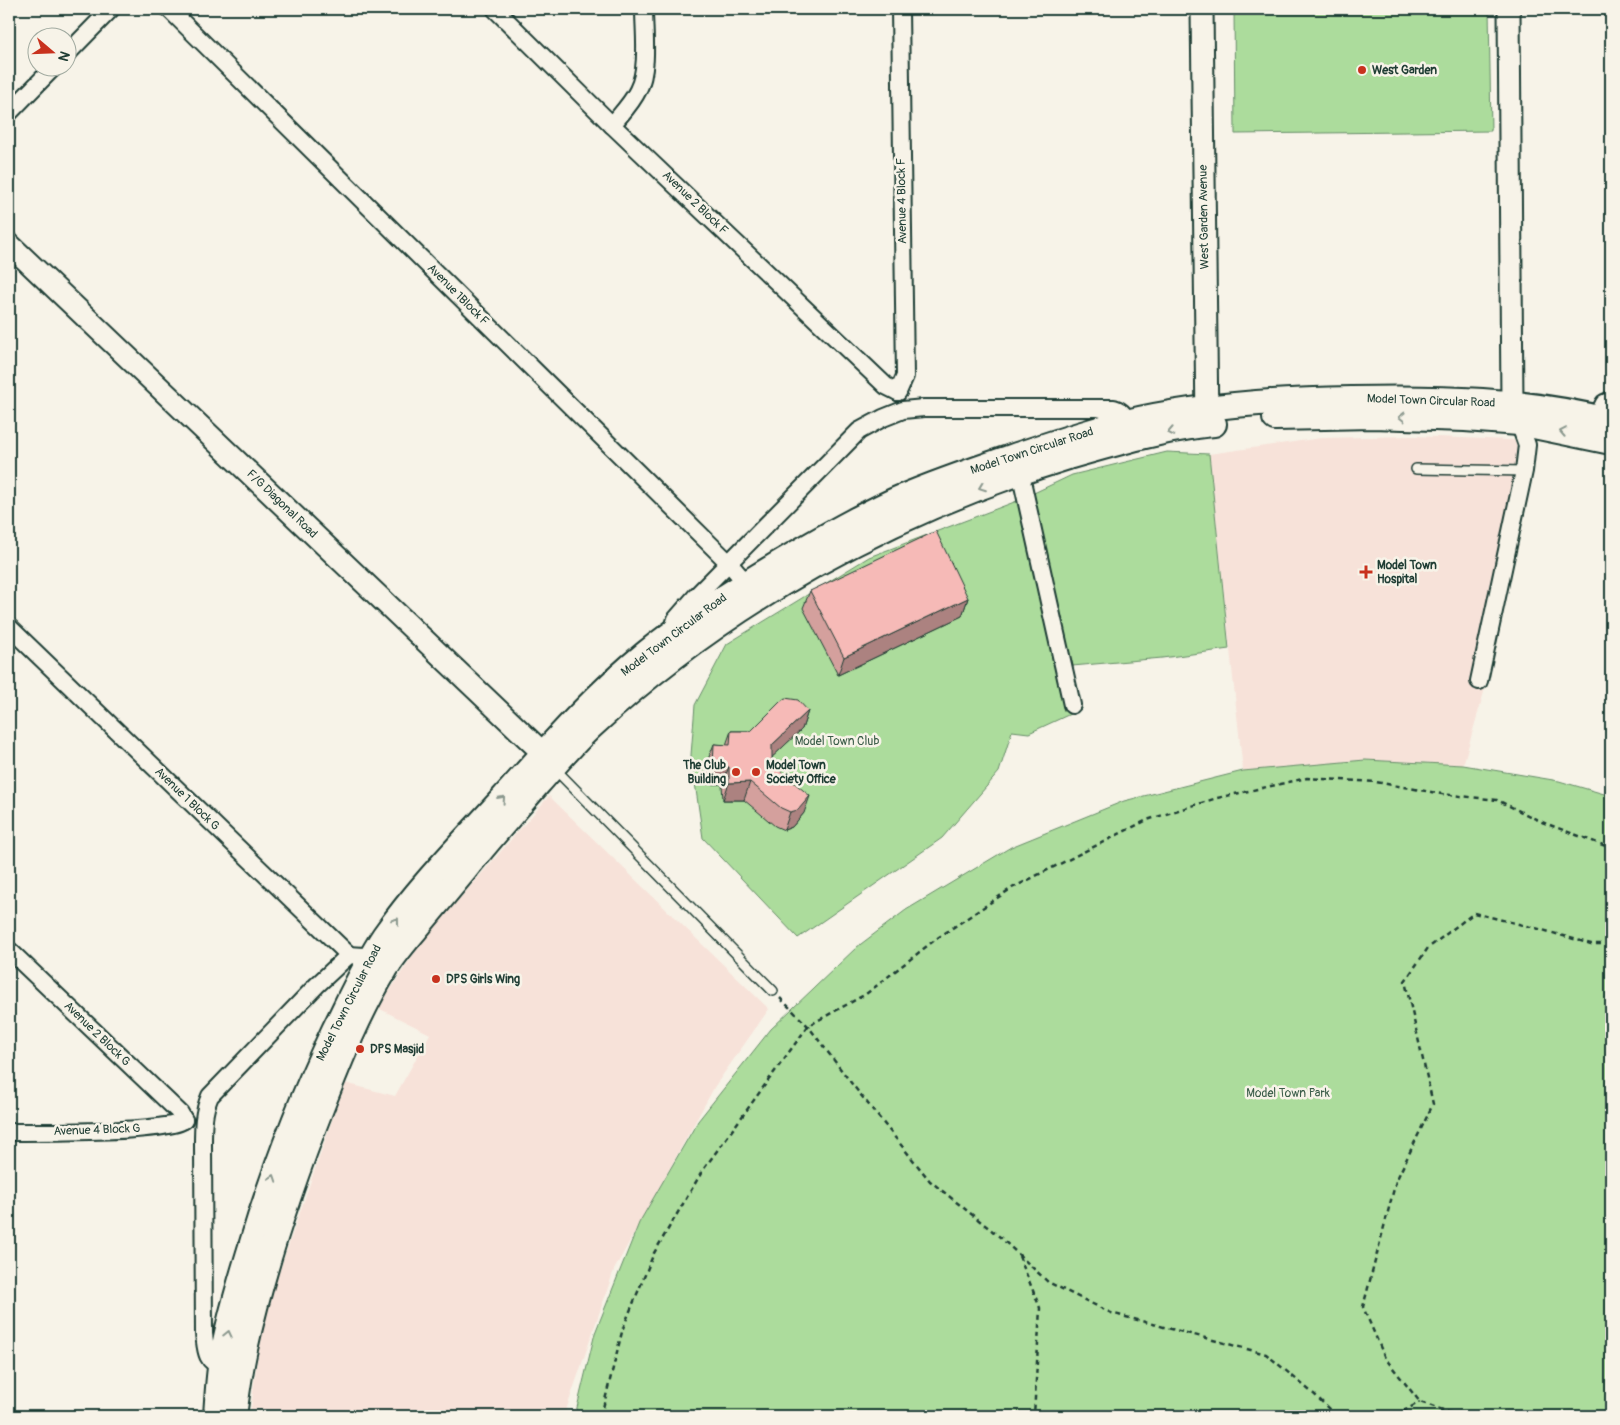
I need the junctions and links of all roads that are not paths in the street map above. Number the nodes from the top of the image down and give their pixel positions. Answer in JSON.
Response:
{"nodes":[{"id":1,"x":111,"y":9,"type":"edge"},
{"id":2,"x":169,"y":9,"type":"edge"},
{"id":3,"x":495,"y":9,"type":"edge"},
{"id":4,"x":644,"y":9,"type":"edge"},
{"id":5,"x":900,"y":9,"type":"edge"},
{"id":6,"x":1202,"y":9,"type":"edge"},
{"id":7,"x":1509,"y":9,"type":"edge"},
{"id":8,"x":78,"y":43,"type":"edge"},
{"id":9,"x":44,"y":78,"type":"edge"},
{"id":10,"x":9,"y":113,"type":"edge"},
{"id":11,"x":612,"y":125,"type":"junction"},
{"id":12,"x":9,"y":244,"type":"edge"},
{"id":13,"x":898,"y":392,"type":"junction"},
{"id":14,"x":903,"y":410,"type":"junction"},
{"id":15,"x":1606,"y":412,"type":"edge"},
{"id":16,"x":1516,"y":414,"type":"junction"},
{"id":17,"x":1206,"y":416,"type":"junction"},
{"id":18,"x":1125,"y":422,"type":"junction"},
{"id":19,"x":1611,"y":442,"type":"edge"},
{"id":20,"x":1416,"y":469,"type":"dead end"},
{"id":21,"x":1020,"y":472,"type":"junction"},
{"id":22,"x":1524,"y":472,"type":"junction"},
{"id":23,"x":728,"y":562,"type":"junction"},
{"id":24,"x":746,"y":583,"type":"junction"},
{"id":25,"x":9,"y":627,"type":"edge"},
{"id":26,"x":679,"y":641,"type":"junction"},
{"id":27,"x":1479,"y":680,"type":"dead end"},
{"id":28,"x":1072,"y":705,"type":"dead end"},
{"id":29,"x":548,"y":760,"type":"junction"},
{"id":30,"x":9,"y":950,"type":"edge"},
{"id":31,"x":368,"y":961,"type":"junction"},
{"id":32,"x":773,"y":992,"type":"road end"},
{"id":33,"x":184,"y":1120,"type":"junction"},
{"id":34,"x":204,"y":1120,"type":"junction"},
{"id":35,"x":9,"y":1132,"type":"edge"},
{"id":36,"x":221,"y":1365,"type":"junction"},
{"id":37,"x":216,"y":1416,"type":"edge"},
{"id":38,"x":234,"y":1416,"type":"edge"}],
"edges":[{"from":1,"to":8,"type":"street"},
{"from":2,"to":23,"type":"street","name":"Avenue 1Block F"},
{"from":3,"to":11,"type":"street","name":"Avenue 2 Block F"},
{"from":4,"to":11,"type":"street"},
{"from":5,"to":13,"type":"street","name":"Avenue 4 Block F"},
{"from":6,"to":17,"type":"street","name":"West Garden Avenue"},
{"from":7,"to":16,"type":"street"},
{"from":9,"to":10,"type":"street"},
{"from":11,"to":13,"type":"street","name":"Avenue 2 Block F"},
{"from":12,"to":29,"type":"street","name":"F/G Diagonal Road"},
{"from":13,"to":14,"type":"street"},
{"from":14,"to":18,"type":"street"},
{"from":14,"to":23,"type":"street"},
{"from":15,"to":16,"type":"main road","name":"Model Town Circular Road"},
{"from":16,"to":17,"type":"main road","name":"Model Town Circular Road"},
{"from":19,"to":16,"type":"main road","name":"Model Town Circular Road","one_way":true},
{"from":16,"to":22,"type":"street"},
{"from":17,"to":18,"type":"main road","name":"Model Town Circular Road"},
{"from":17,"to":21,"type":"main road","name":"Model Town Circular Road","one_way":true},
{"from":18,"to":24,"type":"main road","name":"Model Town Circular Road"},
{"from":20,"to":22,"type":"lane"},
{"from":21,"to":26,"type":"main road","name":"Model Town Circular Road","one_way":true},
{"from":21,"to":28,"type":"street"},
{"from":22,"to":27,"type":"street"},
{"from":23,"to":24,"type":"street","name":"Avenue 1Block F"},
{"from":23,"to":26,"type":"street"},
{"from":24,"to":26,"type":"main road","name":"Model Town Circular Road"},
{"from":25,"to":31,"type":"street","name":"Avenue 1 Block G"},
{"from":26,"to":29,"type":"main road","name":"Model Town Circular Road"},
{"from":29,"to":31,"type":"main road","name":"Model Town Circular Road"},
{"from":29,"to":32,"type":"lane"},
{"from":30,"to":33,"type":"street","name":"Avenue 2 Block G"},
{"from":31,"to":34,"type":"street"},
{"from":36,"to":31,"type":"main road","name":"Model Town Circular Road","one_way":true},
{"from":31,"to":38,"type":"main road","name":"Model Town Circular Road"},
{"from":33,"to":34,"type":"street","name":"Avenue 4 Block G"},
{"from":33,"to":35,"type":"street","name":"Avenue 4 Block G"},
{"from":34,"to":36,"type":"street"},
{"from":36,"to":37,"type":"main road","name":"Model Town Circular Road"}]}
